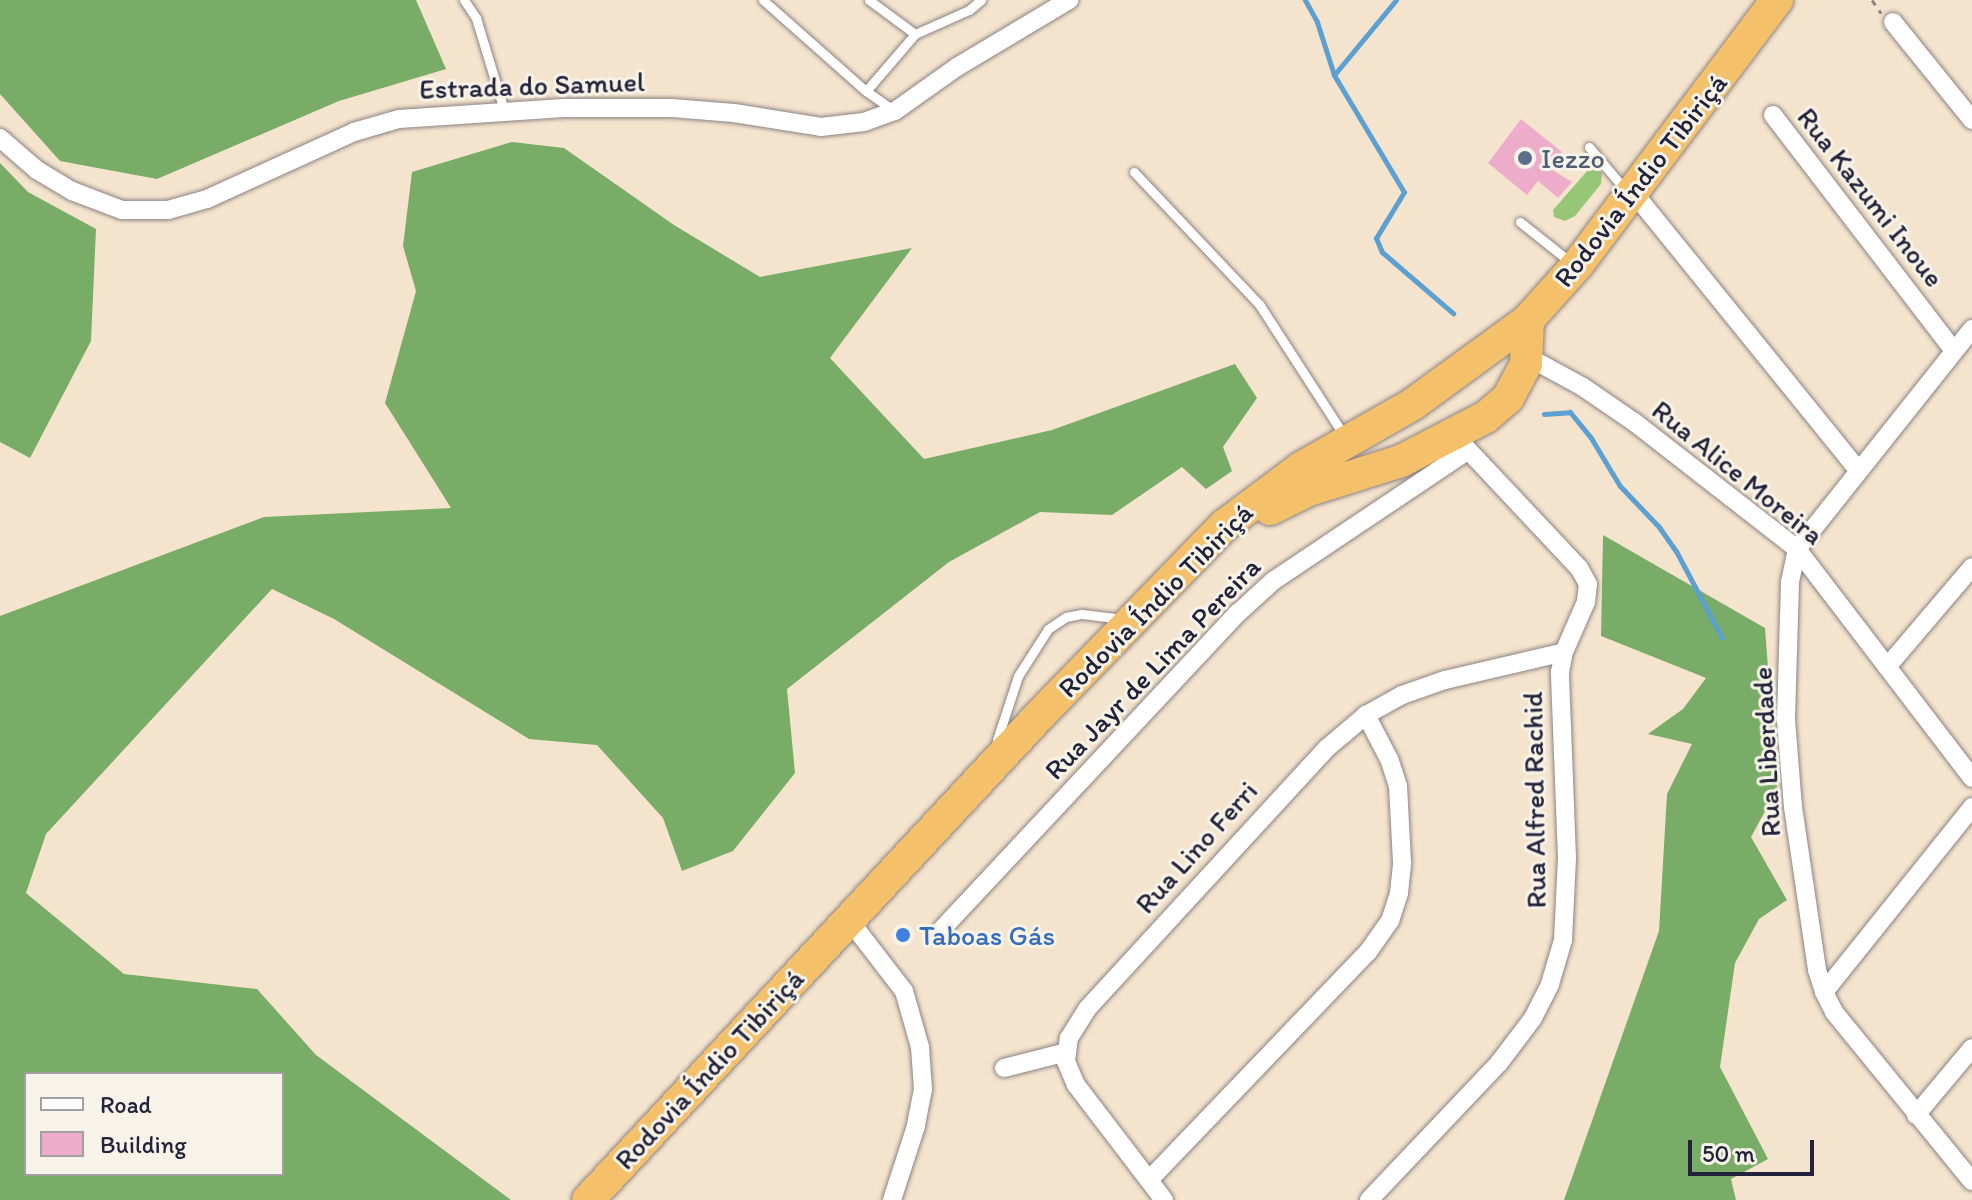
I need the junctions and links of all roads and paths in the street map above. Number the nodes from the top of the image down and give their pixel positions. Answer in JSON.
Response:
{"nodes":[{"id":1,"x":464,"y":0,"type":"edge"},
{"id":2,"x":763,"y":0,"type":"edge"},
{"id":3,"x":869,"y":0,"type":"edge"},
{"id":4,"x":981,"y":0,"type":"edge"},
{"id":5,"x":1069,"y":0,"type":"edge"},
{"id":6,"x":1755,"y":0,"type":"edge"},
{"id":7,"x":1777,"y":0,"type":"edge"},
{"id":8,"x":1893,"y":22,"type":"dead end"},
{"id":9,"x":915,"y":34,"type":"junction"},
{"id":10,"x":866,"y":91,"type":"junction"},
{"id":11,"x":504,"y":110,"type":"junction"},
{"id":12,"x":895,"y":111,"type":"junction"},
{"id":13,"x":1773,"y":115,"type":"dead end"},
{"id":14,"x":1972,"y":120,"type":"edge"},
{"id":15,"x":0,"y":138,"type":"edge"},
{"id":16,"x":1589,"y":147,"type":"dead end"},
{"id":17,"x":1134,"y":172,"type":"dead end"},
{"id":18,"x":1628,"y":189,"type":"junction"},
{"id":19,"x":1520,"y":222,"type":"dead end"},
{"id":20,"x":1564,"y":257,"type":"junction"},
{"id":21,"x":1528,"y":320,"type":"junction"},
{"id":22,"x":1972,"y":329,"type":"edge"},
{"id":23,"x":1954,"y":351,"type":"junction"},
{"id":24,"x":1528,"y":357,"type":"junction"},
{"id":25,"x":1340,"y":429,"type":"junction"},
{"id":26,"x":1461,"y":443,"type":"junction"},
{"id":27,"x":1858,"y":470,"type":"junction"},
{"id":28,"x":1207,"y":543,"type":"junction"},
{"id":29,"x":1797,"y":549,"type":"junction"},
{"id":30,"x":1972,"y":567,"type":"edge"},
{"id":31,"x":1564,"y":652,"type":"junction"},
{"id":32,"x":1887,"y":667,"type":"junction"},
{"id":33,"x":1366,"y":715,"type":"junction"},
{"id":34,"x":1972,"y":778,"type":"edge"},
{"id":35,"x":1972,"y":807,"type":"edge"},
{"id":36,"x":850,"y":921,"type":"junction"},
{"id":37,"x":942,"y":929,"type":"dead end"},
{"id":38,"x":1824,"y":992,"type":"junction"},
{"id":39,"x":1972,"y":1048,"type":"edge"},
{"id":40,"x":1067,"y":1052,"type":"junction"},
{"id":41,"x":1004,"y":1068,"type":"dead end"},
{"id":42,"x":1916,"y":1115,"type":"junction"},
{"id":43,"x":1149,"y":1180,"type":"junction"},
{"id":44,"x":1972,"y":1181,"type":"edge"},
{"id":45,"x":567,"y":1200,"type":"edge"},
{"id":46,"x":588,"y":1200,"type":"edge"},
{"id":47,"x":892,"y":1200,"type":"edge"},
{"id":48,"x":1164,"y":1200,"type":"edge"},
{"id":49,"x":1369,"y":1200,"type":"edge"}],
"edges":[{"from":1,"to":11,"type":"lane"},
{"from":2,"to":10,"type":"lane"},
{"from":3,"to":9,"type":"lane"},
{"from":4,"to":9,"type":"lane"},
{"from":5,"to":12,"type":"street","name":"Estrada do Samuel"},
{"from":6,"to":18,"type":"highway","name":"Rodovia Índio Tibiriçá"},
{"from":7,"to":18,"type":"highway","name":"Rodovia Índio Tibiriçá"},
{"from":8,"to":14,"type":"street"},
{"from":9,"to":10,"type":"lane"},
{"from":10,"to":12,"type":"lane"},
{"from":11,"to":12,"type":"street","name":"Estrada do Samuel"},
{"from":11,"to":15,"type":"street","name":"Estrada do Samuel"},
{"from":13,"to":23,"type":"street","name":"Rua Kazumi Inoue"},
{"from":16,"to":18,"type":"lane"},
{"from":17,"to":25,"type":"lane"},
{"from":18,"to":20,"type":"highway","name":"Rodovia Índio Tibiriçá"},
{"from":18,"to":21,"type":"highway","name":"Rodovia Índio Tibiriçá"},
{"from":18,"to":27,"type":"street"},
{"from":19,"to":20,"type":"lane"},
{"from":20,"to":25,"type":"highway","name":"Rodovia Índio Tibiriçá"},
{"from":21,"to":24,"type":"highway"},
{"from":21,"to":28,"type":"highway","name":"Rodovia Índio Tibiriçá"},
{"from":22,"to":23,"type":"street","name":"Rua Liberdade"},
{"from":23,"to":27,"type":"street","name":"Rua Liberdade"},
{"from":24,"to":26,"type":"highway"},
{"from":24,"to":29,"type":"street","name":"Rua Alice Moreira"},
{"from":25,"to":45,"type":"highway","name":"Rodovia Índio Tibiriçá"},
{"from":26,"to":28,"type":"highway"},
{"from":26,"to":31,"type":"street","name":"Rua Alfred Rachid"},
{"from":26,"to":37,"type":"street","name":"Rua Jayr de Lima Pereira"},
{"from":27,"to":29,"type":"street","name":"Rua Liberdade"},
{"from":28,"to":36,"type":"highway","name":"Rodovia Índio Tibiriçá"},
{"from":29,"to":32,"type":"street","name":"Rua Alice Moreira"},
{"from":29,"to":38,"type":"street","name":"Rua Liberdade"},
{"from":30,"to":32,"type":"street"},
{"from":31,"to":33,"type":"street","name":"Rua Lino Ferri"},
{"from":31,"to":49,"type":"street","name":"Rua Alfred Rachid"},
{"from":32,"to":34,"type":"street","name":"Rua Alice Moreira"},
{"from":33,"to":40,"type":"street","name":"Rua Lino Ferri"},
{"from":33,"to":43,"type":"street"},
{"from":35,"to":38,"type":"street"},
{"from":36,"to":46,"type":"highway","name":"Rodovia Índio Tibiriçá"},
{"from":36,"to":47,"type":"street"},
{"from":38,"to":42,"type":"street","name":"Rua Liberdade"},
{"from":39,"to":42,"type":"street"},
{"from":40,"to":41,"type":"street"},
{"from":40,"to":43,"type":"street"},
{"from":42,"to":44,"type":"street","name":"Rua Liberdade"},
{"from":43,"to":48,"type":"street"}]}
